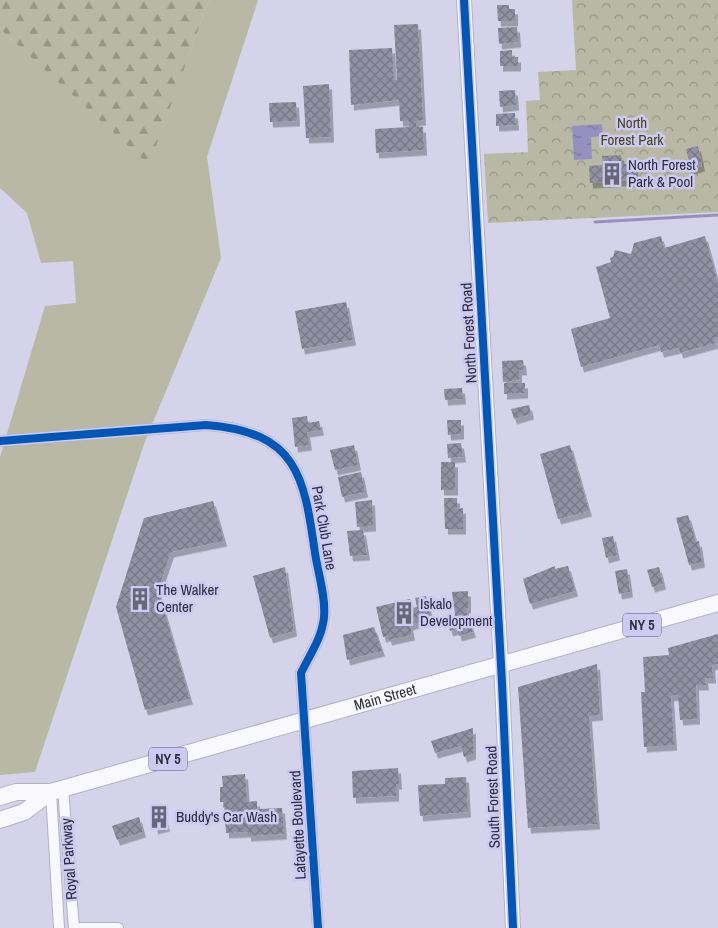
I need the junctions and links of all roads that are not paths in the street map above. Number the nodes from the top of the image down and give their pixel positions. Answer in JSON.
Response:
{"nodes":[{"id":1,"x":464,"y":0,"type":"edge"},
{"id":2,"x":0,"y":441,"type":"edge"},
{"id":3,"x":718,"y":603,"type":"edge"},
{"id":4,"x":501,"y":664,"type":"junction"},
{"id":5,"x":306,"y":720,"type":"junction"},
{"id":6,"x":58,"y":791,"type":"junction"},
{"id":7,"x":0,"y":797,"type":"edge"},
{"id":8,"x":0,"y":820,"type":"edge"},
{"id":9,"x":59,"y":928,"type":"edge"},
{"id":10,"x":74,"y":928,"type":"edge"},
{"id":11,"x":80,"y":928,"type":"edge"},
{"id":12,"x":118,"y":928,"type":"edge"},
{"id":13,"x":318,"y":928,"type":"edge"},
{"id":14,"x":513,"y":928,"type":"edge"}],
"edges":[{"from":1,"to":4,"type":"street","name":"North Forest Road"},
{"from":2,"to":5,"type":"street","name":"Park Club Lane"},
{"from":3,"to":4,"type":"main road","name":"Main Street","number":"NY 5"},
{"from":4,"to":5,"type":"main road","name":"Main Street","number":"NY 5"},
{"from":4,"to":14,"type":"street","name":"South Forest Road"},
{"from":5,"to":6,"type":"main road","name":"Main Street","number":"NY 5"},
{"from":5,"to":13,"type":"street","name":"Lafayette Boulevard"},
{"from":6,"to":7,"type":"main road","name":"Main Street","number":"NY 5"},
{"from":6,"to":8,"type":"main road","name":"Main Street","number":"NY 5"},
{"from":6,"to":9,"type":"street","name":"Royal Parkway"},
{"from":6,"to":10,"type":"street","name":"Royal Parkway"},
{"from":11,"to":12,"type":"street"}]}
